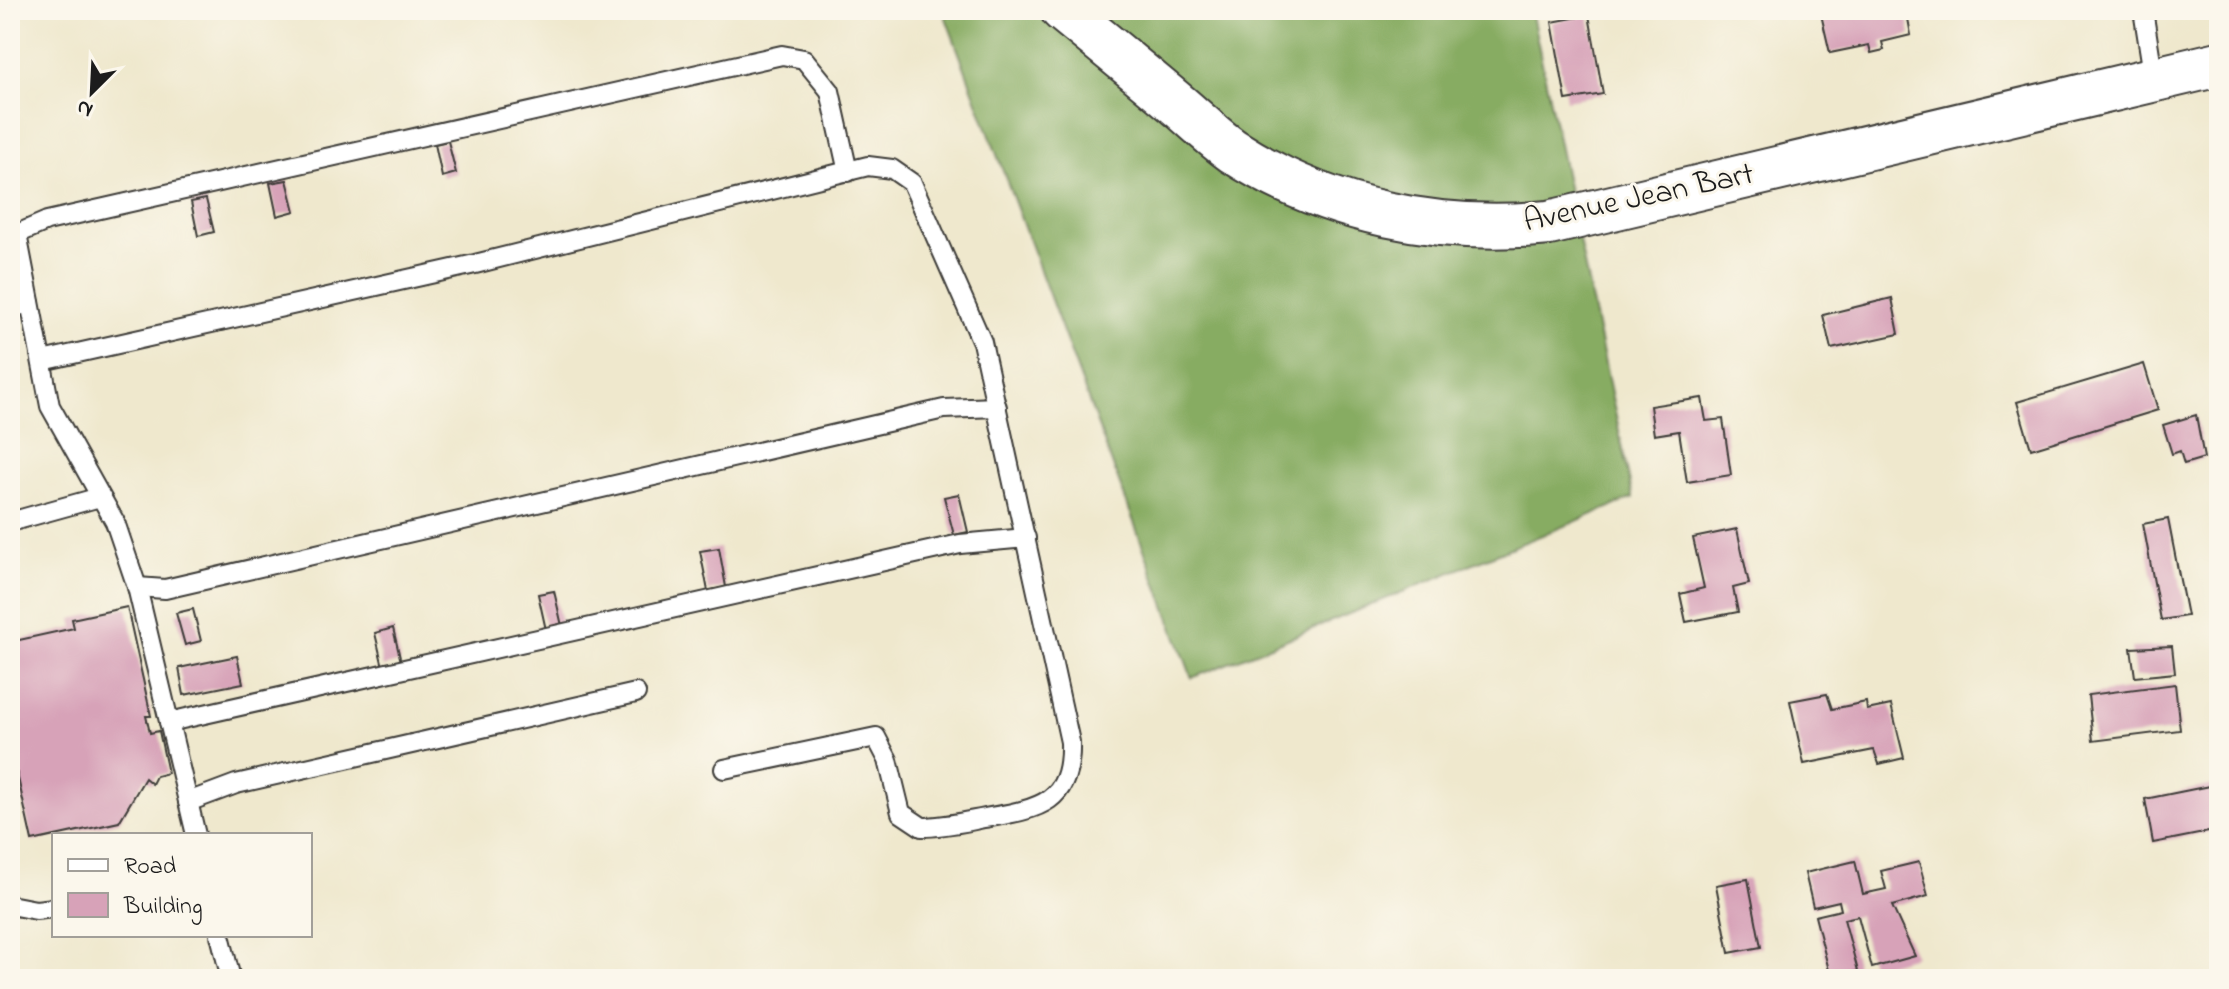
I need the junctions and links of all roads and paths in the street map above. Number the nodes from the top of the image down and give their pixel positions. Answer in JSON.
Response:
{"nodes":[{"id":1,"x":1063,"y":10,"type":"edge"},
{"id":2,"x":2143,"y":10,"type":"edge"},
{"id":3,"x":2219,"y":64,"type":"edge"},
{"id":4,"x":2154,"y":80,"type":"junction"},
{"id":5,"x":848,"y":172,"type":"junction"},
{"id":6,"x":30,"y":303,"type":"junction"},
{"id":7,"x":10,"y":308,"type":"edge"},
{"id":8,"x":42,"y":361,"type":"junction"},
{"id":9,"x":997,"y":407,"type":"junction"},
{"id":10,"x":100,"y":497,"type":"junction"},
{"id":11,"x":10,"y":522,"type":"edge"},
{"id":12,"x":1026,"y":538,"type":"junction"},
{"id":13,"x":137,"y":587,"type":"junction"},
{"id":14,"x":636,"y":693,"type":"dead end"},
{"id":15,"x":169,"y":722,"type":"junction"},
{"id":16,"x":724,"y":769,"type":"dead end"},
{"id":17,"x":188,"y":802,"type":"junction"},
{"id":18,"x":196,"y":833,"type":"edge"},
{"id":19,"x":10,"y":905,"type":"edge"},
{"id":20,"x":52,"y":908,"type":"edge"},
{"id":21,"x":220,"y":937,"type":"edge"},
{"id":22,"x":231,"y":979,"type":"edge"}],
"edges":[{"from":1,"to":4,"type":"street","name":"Avenue Jean Bart"},
{"from":2,"to":4,"type":"lane"},
{"from":3,"to":4,"type":"street","name":"Avenue Jean Bart"},
{"from":5,"to":6,"type":"lane"},
{"from":5,"to":8,"type":"lane"},
{"from":5,"to":9,"type":"lane"},
{"from":6,"to":7,"type":"lane"},
{"from":6,"to":8,"type":"lane"},
{"from":8,"to":10,"type":"lane"},
{"from":9,"to":12,"type":"lane"},
{"from":9,"to":13,"type":"lane"},
{"from":10,"to":11,"type":"lane"},
{"from":10,"to":13,"type":"lane"},
{"from":12,"to":15,"type":"lane"},
{"from":12,"to":16,"type":"lane"},
{"from":13,"to":15,"type":"lane"},
{"from":14,"to":17,"type":"lane"},
{"from":15,"to":17,"type":"lane"},
{"from":17,"to":18,"type":"lane"},
{"from":19,"to":20,"type":"lane"},
{"from":21,"to":22,"type":"lane"}]}
